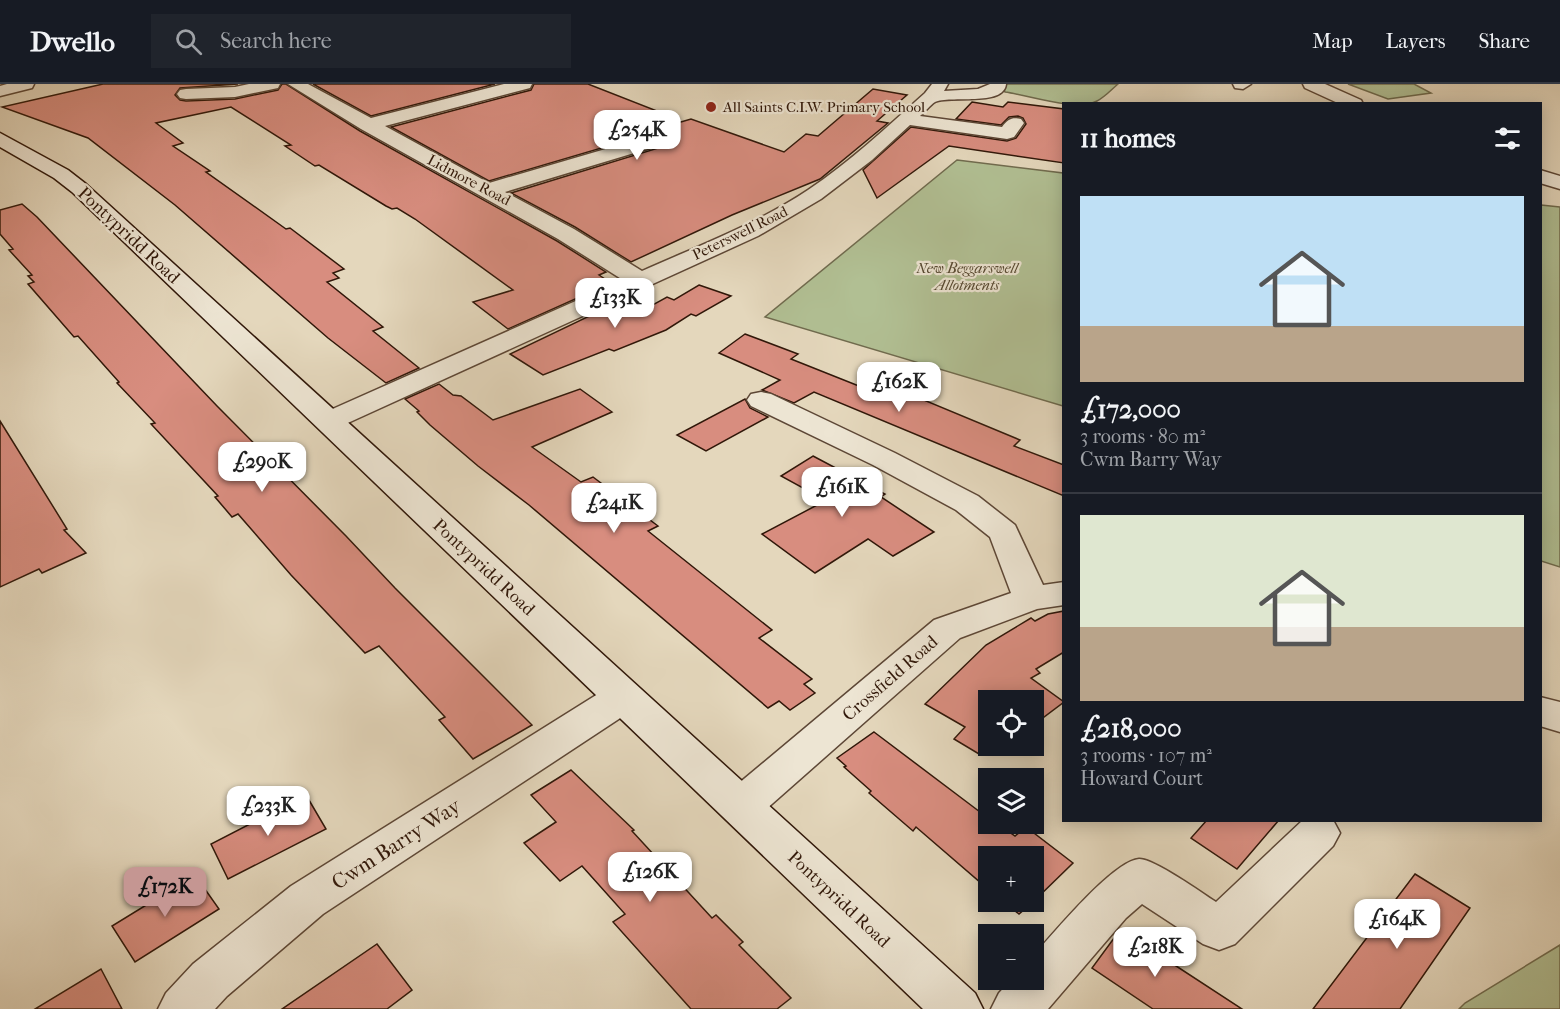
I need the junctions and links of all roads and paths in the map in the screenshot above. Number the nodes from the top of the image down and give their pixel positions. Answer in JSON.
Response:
{"nodes":[{"id":1,"x":26,"y":84,"type":"edge"},
{"id":2,"x":272,"y":84,"type":"edge"},
{"id":3,"x":296,"y":84,"type":"edge"},
{"id":4,"x":524,"y":84,"type":"edge"},
{"id":5,"x":998,"y":84,"type":"edge"},
{"id":6,"x":1311,"y":84,"type":"edge"},
{"id":7,"x":936,"y":90,"type":"edge"},
{"id":8,"x":0,"y":91,"type":"edge"},
{"id":9,"x":186,"y":94,"type":"dead end"},
{"id":10,"x":1349,"y":101,"type":"edge"},
{"id":11,"x":905,"y":119,"type":"junction"},
{"id":12,"x":1015,"y":123,"type":"dead end"},
{"id":13,"x":367,"y":125,"type":"junction"},
{"id":14,"x":0,"y":139,"type":"edge"},
{"id":15,"x":657,"y":140,"type":"dead end"},
{"id":16,"x":1542,"y":177,"type":"edge"},
{"id":17,"x":1560,"y":183,"type":"edge"},
{"id":18,"x":488,"y":190,"type":"junction"},
{"id":19,"x":640,"y":280,"type":"junction"},
{"id":20,"x":761,"y":400,"type":"dead end"},
{"id":21,"x":329,"y":421,"type":"junction"},
{"id":22,"x":1047,"y":596,"type":"edge"},
{"id":23,"x":622,"y":696,"type":"junction"},
{"id":24,"x":1542,"y":712,"type":"edge"},
{"id":25,"x":1560,"y":717,"type":"edge"},
{"id":26,"x":741,"y":806,"type":"junction"},
{"id":27,"x":1318,"y":833,"type":"dead end"},
{"id":28,"x":183,"y":1009,"type":"edge"},
{"id":29,"x":958,"y":1009,"type":"edge"},
{"id":30,"x":1016,"y":1009,"type":"edge"}],
"edges":[{"from":1,"to":8,"type":"street"},
{"from":2,"to":9,"type":"street"},
{"from":3,"to":13,"type":"street","name":"Lidmore Road"},
{"from":4,"to":13,"type":"street"},
{"from":5,"to":7,"type":"street","name":"Peterswell Road"},
{"from":6,"to":10,"type":"street"},
{"from":7,"to":11,"type":"street","name":"Peterswell Road"},
{"from":11,"to":12,"type":"street"},
{"from":11,"to":19,"type":"street","name":"Peterswell Road"},
{"from":13,"to":18,"type":"street","name":"Lidmore Road"},
{"from":14,"to":21,"type":"street","name":"Pontypridd Road"},
{"from":15,"to":18,"type":"street"},
{"from":16,"to":17,"type":"street"},
{"from":18,"to":19,"type":"street","name":"Lidmore Road"},
{"from":19,"to":21,"type":"street","name":"Peterswell Road"},
{"from":20,"to":22,"type":"street"},
{"from":21,"to":23,"type":"street","name":"Pontypridd Road"},
{"from":22,"to":26,"type":"street","name":"Crossfield Road"},
{"from":23,"to":26,"type":"street","name":"Pontypridd Road"},
{"from":23,"to":28,"type":"street","name":"Cwm Barry Way"},
{"from":24,"to":25,"type":"street"},
{"from":26,"to":29,"type":"street","name":"Pontypridd Road"},
{"from":27,"to":30,"type":"street"}]}
